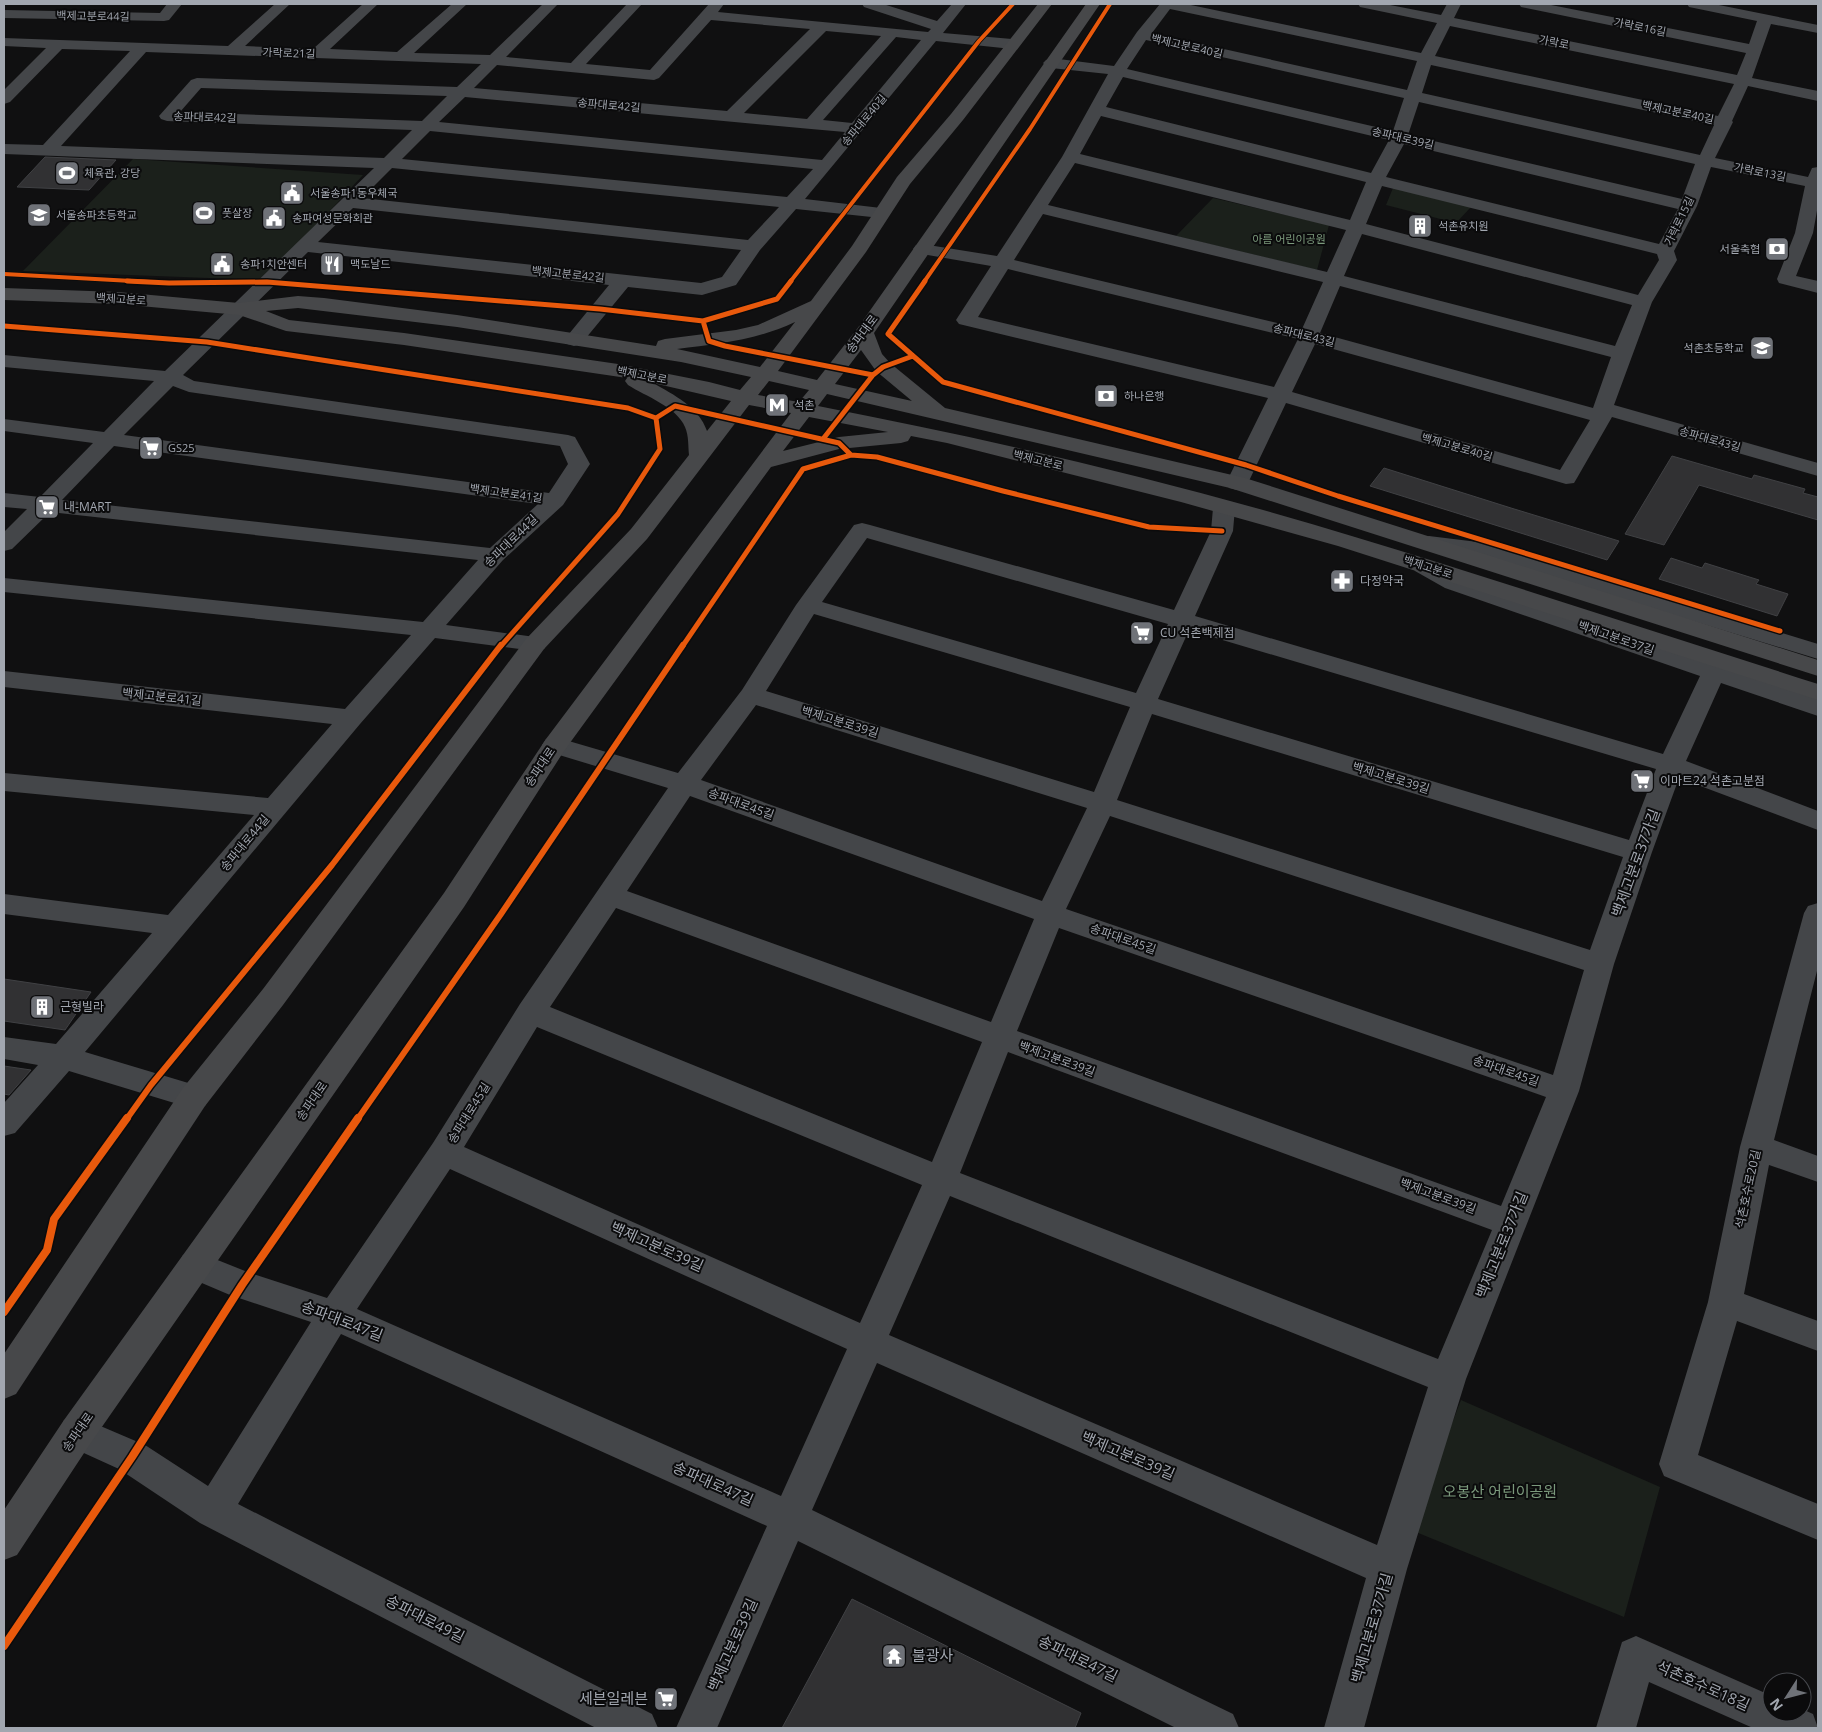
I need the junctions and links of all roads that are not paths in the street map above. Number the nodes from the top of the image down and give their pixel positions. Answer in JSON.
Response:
{"nodes":[{"id":1,"x":175,"y":4,"type":"edge"},
{"id":2,"x":283,"y":4,"type":"edge"},
{"id":3,"x":371,"y":4,"type":"edge"},
{"id":4,"x":460,"y":4,"type":"edge"},
{"id":5,"x":551,"y":4,"type":"edge"},
{"id":6,"x":635,"y":4,"type":"edge"},
{"id":7,"x":870,"y":4,"type":"edge"},
{"id":8,"x":959,"y":4,"type":"edge"},
{"id":9,"x":1045,"y":4,"type":"edge"},
{"id":10,"x":1093,"y":4,"type":"edge"},
{"id":11,"x":1365,"y":4,"type":"edge"},
{"id":12,"x":1454,"y":4,"type":"edge"},
{"id":13,"x":1526,"y":4,"type":"edge"},
{"id":14,"x":1694,"y":4,"type":"edge"},
{"id":15,"x":712,"y":9,"type":"edge"},
{"id":16,"x":4,"y":14,"type":"edge"},
{"id":17,"x":1766,"y":18,"type":"junction"},
{"id":18,"x":1446,"y":20,"type":"junction"},
{"id":19,"x":822,"y":26,"type":"junction"},
{"id":20,"x":1818,"y":29,"type":"edge"},
{"id":21,"x":893,"y":32,"type":"junction"},
{"id":22,"x":936,"y":32,"type":"junction"},
{"id":23,"x":1142,"y":35,"type":"junction"},
{"id":24,"x":4,"y":42,"type":"edge"},
{"id":25,"x":58,"y":44,"type":"junction"},
{"id":26,"x":1012,"y":44,"type":"junction"},
{"id":27,"x":142,"y":47,"type":"junction"},
{"id":28,"x":1755,"y":50,"type":"junction"},
{"id":29,"x":231,"y":51,"type":"junction"},
{"id":30,"x":316,"y":54,"type":"junction"},
{"id":31,"x":400,"y":57,"type":"junction"},
{"id":32,"x":1426,"y":58,"type":"junction"},
{"id":33,"x":494,"y":60,"type":"junction"},
{"id":34,"x":1051,"y":62,"type":"junction"},
{"id":35,"x":575,"y":68,"type":"junction"},
{"id":36,"x":1118,"y":71,"type":"junction"},
{"id":37,"x":1743,"y":80,"type":"junction"},
{"id":38,"x":461,"y":92,"type":"junction"},
{"id":39,"x":1818,"y":96,"type":"edge"},
{"id":40,"x":1413,"y":97,"type":"junction"},
{"id":41,"x":4,"y":98,"type":"edge"},
{"id":42,"x":1097,"y":110,"type":"junction"},
{"id":43,"x":732,"y":116,"type":"junction"},
{"id":44,"x":1725,"y":122,"type":"junction"},
{"id":45,"x":812,"y":124,"type":"junction"},
{"id":46,"x":427,"y":126,"type":"junction"},
{"id":47,"x":856,"y":128,"type":"junction"},
{"id":48,"x":1399,"y":136,"type":"junction"},
{"id":49,"x":4,"y":149,"type":"edge"},
{"id":50,"x":47,"y":151,"type":"junction"},
{"id":51,"x":1070,"y":157,"type":"junction"},
{"id":52,"x":1705,"y":161,"type":"junction"},
{"id":53,"x":388,"y":163,"type":"junction"},
{"id":54,"x":826,"y":165,"type":"junction"},
{"id":55,"x":1376,"y":179,"type":"junction"},
{"id":56,"x":1817,"y":180,"type":"edge"},
{"id":57,"x":348,"y":202,"type":"junction"},
{"id":58,"x":793,"y":203,"type":"junction"},
{"id":59,"x":1688,"y":206,"type":"junction"},
{"id":60,"x":1037,"y":207,"type":"junction"},
{"id":61,"x":881,"y":213,"type":"junction"},
{"id":62,"x":1357,"y":227,"type":"junction"},
{"id":63,"x":1811,"y":234,"type":"edge"},
{"id":64,"x":306,"y":246,"type":"junction"},
{"id":65,"x":754,"y":246,"type":"junction"},
{"id":66,"x":922,"y":249,"type":"junction"},
{"id":67,"x":1665,"y":251,"type":"junction"},
{"id":68,"x":1004,"y":263,"type":"junction"},
{"id":69,"x":1333,"y":279,"type":"junction"},
{"id":70,"x":623,"y":280,"type":"junction"},
{"id":71,"x":1818,"y":288,"type":"edge"},
{"id":72,"x":4,"y":294,"type":"edge"},
{"id":73,"x":1643,"y":302,"type":"junction"},
{"id":74,"x":817,"y":305,"type":"junction"},
{"id":75,"x":239,"y":309,"type":"junction"},
{"id":76,"x":864,"y":333,"type":"junction"},
{"id":77,"x":1310,"y":336,"type":"junction"},
{"id":78,"x":574,"y":340,"type":"junction"},
{"id":79,"x":633,"y":348,"type":"junction"},
{"id":80,"x":1622,"y":354,"type":"junction"},
{"id":81,"x":4,"y":361,"type":"edge"},
{"id":82,"x":618,"y":370,"type":"junction"},
{"id":83,"x":764,"y":375,"type":"junction"},
{"id":84,"x":170,"y":376,"type":"junction"},
{"id":85,"x":822,"y":387,"type":"junction"},
{"id":86,"x":1280,"y":395,"type":"junction"},
{"id":87,"x":744,"y":398,"type":"junction"},
{"id":88,"x":804,"y":409,"type":"junction"},
{"id":89,"x":939,"y":413,"type":"junction"},
{"id":90,"x":1602,"y":413,"type":"junction"},
{"id":91,"x":4,"y":425,"type":"edge"},
{"id":92,"x":947,"y":437,"type":"junction"},
{"id":93,"x":109,"y":438,"type":"junction"},
{"id":94,"x":700,"y":457,"type":"junction"},
{"id":95,"x":763,"y":462,"type":"junction"},
{"id":96,"x":1818,"y":470,"type":"edge"},
{"id":97,"x":1230,"y":495,"type":"junction"},
{"id":98,"x":4,"y":500,"type":"edge"},
{"id":99,"x":555,"y":500,"type":"junction"},
{"id":100,"x":47,"y":504,"type":"junction"},
{"id":101,"x":4,"y":544,"type":"edge"},
{"id":102,"x":1423,"y":553,"type":"junction"},
{"id":103,"x":494,"y":555,"type":"junction"},
{"id":104,"x":4,"y":585,"type":"edge"},
{"id":105,"x":808,"y":605,"type":"junction"},
{"id":106,"x":1182,"y":620,"type":"junction"},
{"id":107,"x":430,"y":630,"type":"junction"},
{"id":108,"x":535,"y":644,"type":"junction"},
{"id":109,"x":1818,"y":652,"type":"edge"},
{"id":110,"x":1818,"y":668,"type":"edge"},
{"id":111,"x":1714,"y":672,"type":"junction"},
{"id":112,"x":4,"y":679,"type":"edge"},
{"id":113,"x":1818,"y":692,"type":"edge"},
{"id":114,"x":751,"y":695,"type":"junction"},
{"id":115,"x":1144,"y":703,"type":"junction"},
{"id":116,"x":1818,"y":708,"type":"edge"},
{"id":117,"x":351,"y":718,"type":"junction"},
{"id":118,"x":556,"y":745,"type":"junction"},
{"id":119,"x":1671,"y":765,"type":"junction"},
{"id":120,"x":4,"y":782,"type":"edge"},
{"id":121,"x":684,"y":784,"type":"junction"},
{"id":122,"x":1102,"y":804,"type":"junction"},
{"id":123,"x":274,"y":808,"type":"junction"},
{"id":124,"x":1818,"y":821,"type":"edge"},
{"id":125,"x":1638,"y":852,"type":"junction"},
{"id":126,"x":610,"y":895,"type":"junction"},
{"id":127,"x":4,"y":904,"type":"edge"},
{"id":128,"x":1818,"y":913,"type":"edge"},
{"id":129,"x":1050,"y":914,"type":"junction"},
{"id":130,"x":175,"y":926,"type":"junction"},
{"id":131,"x":1600,"y":964,"type":"junction"},
{"id":132,"x":531,"y":1012,"type":"junction"},
{"id":133,"x":998,"y":1038,"type":"junction"},
{"id":134,"x":4,"y":1048,"type":"edge"},
{"id":135,"x":63,"y":1058,"type":"junction"},
{"id":136,"x":1564,"y":1091,"type":"junction"},
{"id":137,"x":194,"y":1097,"type":"junction"},
{"id":138,"x":4,"y":1124,"type":"edge"},
{"id":139,"x":1756,"y":1147,"type":"junction"},
{"id":140,"x":444,"y":1152,"type":"junction"},
{"id":141,"x":1818,"y":1169,"type":"edge"},
{"id":142,"x":941,"y":1179,"type":"junction"},
{"id":143,"x":1511,"y":1223,"type":"junction"},
{"id":144,"x":195,"y":1266,"type":"junction"},
{"id":145,"x":1725,"y":1302,"type":"junction"},
{"id":146,"x":334,"y":1315,"type":"junction"},
{"id":147,"x":1818,"y":1336,"type":"edge"},
{"id":148,"x":869,"y":1343,"type":"junction"},
{"id":149,"x":1448,"y":1379,"type":"junction"},
{"id":150,"x":4,"y":1383,"type":"edge"},
{"id":151,"x":77,"y":1432,"type":"junction"},
{"id":152,"x":213,"y":1511,"type":"junction"},
{"id":153,"x":790,"y":1518,"type":"junction"},
{"id":154,"x":1818,"y":1522,"type":"edge"},
{"id":155,"x":4,"y":1542,"type":"edge"},
{"id":156,"x":1388,"y":1569,"type":"junction"},
{"id":157,"x":638,"y":1728,"type":"edge"},
{"id":158,"x":696,"y":1728,"type":"edge"},
{"id":159,"x":1219,"y":1728,"type":"edge"},
{"id":160,"x":1344,"y":1728,"type":"edge"},
{"id":161,"x":1616,"y":1728,"type":"edge"},
{"id":162,"x":1799,"y":1728,"type":"edge"}],
"edges":[{"from":1,"to":16,"type":"street","name":"백제고분로44길"},
{"from":2,"to":29,"type":"street"},
{"from":3,"to":30,"type":"street"},
{"from":4,"to":31,"type":"street"},
{"from":5,"to":33,"type":"street"},
{"from":6,"to":35,"type":"street"},
{"from":7,"to":22,"type":"street"},
{"from":8,"to":22,"type":"street","name":"송파대로40길"},
{"from":9,"to":26,"type":"main road"},
{"from":10,"to":34,"type":"main road","name":"송파대로"},
{"from":11,"to":18,"type":"street","name":"가락로"},
{"from":12,"to":18,"type":"street"},
{"from":13,"to":28,"type":"street","name":"가락로16길"},
{"from":14,"to":17,"type":"street"},
{"from":15,"to":19,"type":"street"},
{"from":15,"to":35,"type":"street","name":"가락로21길"},
{"from":17,"to":20,"type":"street"},
{"from":17,"to":28,"type":"street"},
{"from":18,"to":32,"type":"street"},
{"from":18,"to":37,"type":"street","name":"가락로"},
{"from":19,"to":21,"type":"street"},
{"from":19,"to":43,"type":"street"},
{"from":21,"to":22,"type":"street"},
{"from":21,"to":45,"type":"street"},
{"from":22,"to":26,"type":"street"},
{"from":22,"to":47,"type":"street","name":"송파대로40길"},
{"from":23,"to":32,"type":"street","name":"백제고분로40길"},
{"from":23,"to":36,"type":"street"},
{"from":23,"to":40,"type":"street","name":"백제고분로40길"},
{"from":24,"to":25,"type":"street","name":"가락로21길"},
{"from":25,"to":27,"type":"street","name":"가락로21길"},
{"from":25,"to":41,"type":"street"},
{"from":26,"to":61,"type":"main road"},
{"from":27,"to":29,"type":"street","name":"가락로21길"},
{"from":27,"to":50,"type":"street"},
{"from":28,"to":37,"type":"street"},
{"from":29,"to":30,"type":"street","name":"가락로21길"},
{"from":30,"to":31,"type":"street","name":"가락로21길"},
{"from":31,"to":33,"type":"street","name":"가락로21길"},
{"from":32,"to":40,"type":"street"},
{"from":32,"to":44,"type":"street","name":"백제고분로40길"},
{"from":33,"to":35,"type":"street","name":"가락로21길"},
{"from":33,"to":38,"type":"street"},
{"from":34,"to":36,"type":"street","name":"송파대로39길"},
{"from":34,"to":66,"type":"main road","name":"송파대로"},
{"from":36,"to":42,"type":"street"},
{"from":36,"to":48,"type":"street","name":"송파대로39길"},
{"from":37,"to":39,"type":"street","name":"가락로"},
{"from":37,"to":44,"type":"street","name":"가락로15길"},
{"from":38,"to":43,"type":"street","name":"송파대로42길"},
{"from":38,"to":46,"type":"street"},
{"from":38,"to":46,"type":"street","name":"송파대로42길"},
{"from":40,"to":48,"type":"street"},
{"from":40,"to":52,"type":"street","name":"백제고분로40길"},
{"from":42,"to":51,"type":"street"},
{"from":42,"to":55,"type":"street"},
{"from":43,"to":45,"type":"street","name":"송파대로42길"},
{"from":44,"to":52,"type":"street","name":"가락로15길"},
{"from":45,"to":47,"type":"street","name":"송파대로42길"},
{"from":46,"to":53,"type":"street"},
{"from":46,"to":54,"type":"street","name":"송파대로42길"},
{"from":47,"to":54,"type":"street","name":"송파대로40길"},
{"from":48,"to":55,"type":"street"},
{"from":48,"to":59,"type":"street","name":"송파대로39길"},
{"from":49,"to":50,"type":"street"},
{"from":50,"to":53,"type":"street"},
{"from":51,"to":60,"type":"street"},
{"from":51,"to":62,"type":"street"},
{"from":52,"to":56,"type":"street","name":"가락로13길"},
{"from":52,"to":59,"type":"street","name":"가락로15길"},
{"from":53,"to":57,"type":"street"},
{"from":53,"to":58,"type":"street"},
{"from":54,"to":58,"type":"street","name":"송파대로40길"},
{"from":55,"to":62,"type":"street"},
{"from":55,"to":67,"type":"street"},
{"from":56,"to":63,"type":"street","name":"가락로13길"},
{"from":57,"to":64,"type":"street"},
{"from":57,"to":65,"type":"street"},
{"from":58,"to":61,"type":"street"},
{"from":58,"to":65,"type":"street","name":"백제고분로42길"},
{"from":59,"to":67,"type":"street","name":"가락로15길"},
{"from":60,"to":68,"type":"street"},
{"from":60,"to":69,"type":"street"},
{"from":61,"to":74,"type":"main road"},
{"from":62,"to":69,"type":"street"},
{"from":62,"to":73,"type":"street"},
{"from":63,"to":71,"type":"street","name":"가락로13길"},
{"from":64,"to":70,"type":"street","name":"백제고분로42길"},
{"from":64,"to":75,"type":"street"},
{"from":65,"to":70,"type":"street","name":"백제고분로42길"},
{"from":66,"to":68,"type":"street","name":"송파대로43길"},
{"from":66,"to":76,"type":"main road","name":"송파대로"},
{"from":67,"to":73,"type":"street","name":"가락로15길"},
{"from":68,"to":77,"type":"street","name":"송파대로43길"},
{"from":68,"to":86,"type":"street","name":"백제고분로40길"},
{"from":69,"to":77,"type":"street"},
{"from":69,"to":80,"type":"street"},
{"from":70,"to":78,"type":"street"},
{"from":72,"to":75,"type":"main road","name":"백제고분로"},
{"from":73,"to":80,"type":"street","name":"가락로15길"},
{"from":74,"to":79,"type":"main road"},
{"from":74,"to":83,"type":"main road"},
{"from":75,"to":78,"type":"main road","name":"백제고분로"},
{"from":75,"to":82,"type":"main road","name":"백제고분로"},
{"from":75,"to":84,"type":"street"},
{"from":76,"to":85,"type":"main road","name":"송파대로"},
{"from":76,"to":89,"type":"main road"},
{"from":77,"to":86,"type":"street"},
{"from":77,"to":90,"type":"street","name":"송파대로43길"},
{"from":78,"to":79,"type":"main road","name":"백제고분로"},
{"from":79,"to":83,"type":"main road","name":"백제고분로"},
{"from":80,"to":90,"type":"street","name":"가락로15길"},
{"from":81,"to":84,"type":"street","name":"백제고분로41길"},
{"from":82,"to":87,"type":"main road","name":"백제고분로"},
{"from":82,"to":94,"type":"main road"},
{"from":83,"to":85,"type":"main road","name":"백제고분로"},
{"from":83,"to":87,"type":"main road"},
{"from":84,"to":93,"type":"street"},
{"from":84,"to":99,"type":"street","name":"백제고분로41길"},
{"from":85,"to":88,"type":"main road","name":"송파대로"},
{"from":85,"to":89,"type":"main road","name":"백제고분로"},
{"from":86,"to":90,"type":"street","name":"백제고분로40길"},
{"from":86,"to":97,"type":"street"},
{"from":87,"to":88,"type":"main road","name":"백제고분로"},
{"from":87,"to":94,"type":"main road"},
{"from":88,"to":92,"type":"main road","name":"백제고분로"},
{"from":88,"to":95,"type":"main road","name":"송파대로"},
{"from":89,"to":97,"type":"main road","name":"백제고분로"},
{"from":90,"to":96,"type":"street","name":"송파대로43길"},
{"from":91,"to":93,"type":"street","name":"백제고분로41길"},
{"from":92,"to":95,"type":"main road"},
{"from":92,"to":97,"type":"main road","name":"백제고분로"},
{"from":93,"to":99,"type":"street","name":"백제고분로41길"},
{"from":93,"to":100,"type":"street"},
{"from":94,"to":108,"type":"main road"},
{"from":95,"to":118,"type":"main road","name":"송파대로"},
{"from":97,"to":102,"type":"main road","name":"백제고분로"},
{"from":97,"to":106,"type":"street","name":"백제고분로39길"},
{"from":98,"to":100,"type":"street"},
{"from":99,"to":103,"type":"street","name":"송파대로44길"},
{"from":100,"to":101,"type":"street"},
{"from":100,"to":103,"type":"street"},
{"from":102,"to":109,"type":"street"},
{"from":102,"to":110,"type":"main road","name":"백제고분로"},
{"from":102,"to":111,"type":"street","name":"백제고분로37길"},
{"from":102,"to":113,"type":"main road","name":"백제고분로"},
{"from":103,"to":107,"type":"street","name":"송파대로44길"},
{"from":104,"to":107,"type":"street"},
{"from":105,"to":106,"type":"street","name":"송파대로45길"},
{"from":105,"to":114,"type":"street","name":"송파대로45길"},
{"from":105,"to":115,"type":"street","name":"백제고분로39길"},
{"from":106,"to":115,"type":"street","name":"백제고분로39길"},
{"from":106,"to":119,"type":"street"},
{"from":107,"to":108,"type":"street"},
{"from":107,"to":117,"type":"street","name":"송파대로44길"},
{"from":108,"to":137,"type":"main road"},
{"from":111,"to":116,"type":"street","name":"백제고분로37길"},
{"from":111,"to":119,"type":"street","name":"백제고분로37가길"},
{"from":112,"to":117,"type":"street","name":"백제고분로41길"},
{"from":114,"to":121,"type":"street","name":"송파대로45길"},
{"from":114,"to":122,"type":"street","name":"백제고분로39길"},
{"from":115,"to":122,"type":"street","name":"백제고분로39길"},
{"from":115,"to":125,"type":"street","name":"백제고분로39길"},
{"from":117,"to":123,"type":"street","name":"송파대로44길"},
{"from":118,"to":121,"type":"street","name":"송파대로45길"},
{"from":118,"to":144,"type":"main road","name":"송파대로"},
{"from":119,"to":124,"type":"street"},
{"from":119,"to":125,"type":"street","name":"백제고분로37가길"},
{"from":120,"to":123,"type":"street"},
{"from":121,"to":126,"type":"street","name":"송파대로45길"},
{"from":121,"to":129,"type":"street","name":"송파대로45길"},
{"from":122,"to":129,"type":"street","name":"백제고분로39길"},
{"from":122,"to":131,"type":"street","name":"백제고분로39길"},
{"from":123,"to":130,"type":"street","name":"송파대로44길"},
{"from":125,"to":131,"type":"street","name":"백제고분로37가길"},
{"from":126,"to":132,"type":"street","name":"송파대로45길"},
{"from":126,"to":133,"type":"street","name":"백제고분로39길"},
{"from":127,"to":130,"type":"street"},
{"from":128,"to":139,"type":"street","name":"석촌호수로20길"},
{"from":129,"to":133,"type":"street","name":"백제고분로39길"},
{"from":129,"to":136,"type":"street","name":"송파대로45길"},
{"from":130,"to":135,"type":"street","name":"송파대로44길"},
{"from":131,"to":136,"type":"street","name":"백제고분로37가길"},
{"from":132,"to":140,"type":"street","name":"송파대로45길"},
{"from":132,"to":142,"type":"street"},
{"from":133,"to":142,"type":"street","name":"백제고분로39길"},
{"from":133,"to":143,"type":"street","name":"백제고분로39길"},
{"from":134,"to":135,"type":"street"},
{"from":135,"to":137,"type":"street"},
{"from":135,"to":138,"type":"street","name":"송파대로44길"},
{"from":136,"to":143,"type":"street","name":"백제고분로37가길"},
{"from":137,"to":150,"type":"main road"},
{"from":139,"to":141,"type":"street"},
{"from":139,"to":145,"type":"street","name":"석촌호수로20길"},
{"from":140,"to":146,"type":"street","name":"송파대로45길"},
{"from":140,"to":148,"type":"street","name":"백제고분로39길"},
{"from":142,"to":148,"type":"street","name":"백제고분로39길"},
{"from":142,"to":149,"type":"street"},
{"from":143,"to":149,"type":"street","name":"백제고분로37가길"},
{"from":144,"to":146,"type":"street","name":"송파대로47길"},
{"from":144,"to":151,"type":"main road","name":"송파대로"},
{"from":145,"to":147,"type":"street"},
{"from":145,"to":154,"type":"street","name":"석촌호수로20길"},
{"from":146,"to":152,"type":"street"},
{"from":146,"to":153,"type":"street","name":"송파대로47길"},
{"from":148,"to":153,"type":"street","name":"백제고분로39길"},
{"from":148,"to":156,"type":"street","name":"백제고분로39길"},
{"from":149,"to":156,"type":"street","name":"백제고분로37가길"},
{"from":151,"to":152,"type":"street","name":"송파대로49길"},
{"from":151,"to":155,"type":"main road","name":"송파대로"},
{"from":152,"to":157,"type":"street","name":"송파대로49길"},
{"from":153,"to":158,"type":"street","name":"백제고분로39길"},
{"from":153,"to":159,"type":"street","name":"송파대로47길"},
{"from":156,"to":160,"type":"street","name":"백제고분로37가길"},
{"from":161,"to":162,"type":"street","name":"석촌호수로18길"}]}
